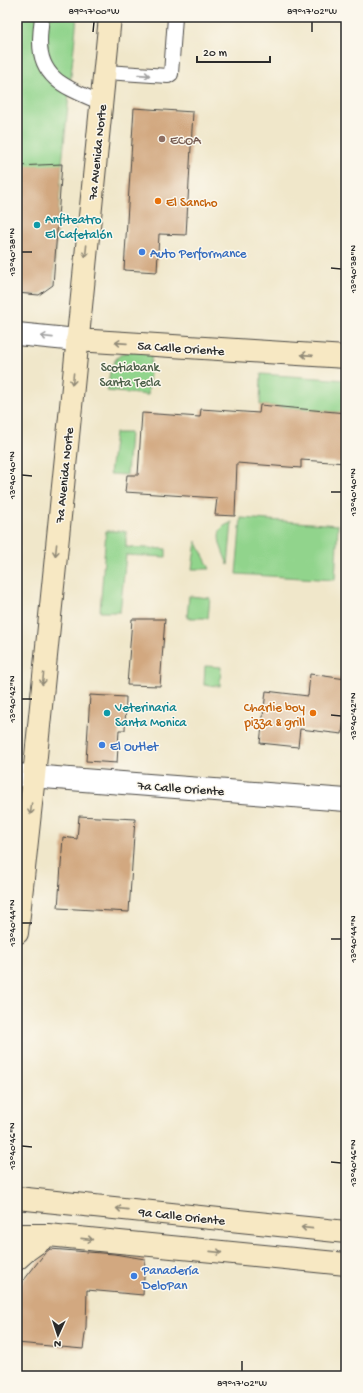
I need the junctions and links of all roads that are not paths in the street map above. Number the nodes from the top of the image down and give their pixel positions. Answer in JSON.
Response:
{"nodes":[{"id":1,"x":42,"y":17,"type":"edge"},
{"id":2,"x":110,"y":17,"type":"edge"},
{"id":3,"x":175,"y":17,"type":"edge"},
{"id":4,"x":105,"y":72,"type":"junction"},
{"id":5,"x":101,"y":103,"type":"junction"},
{"id":6,"x":17,"y":334,"type":"edge"},
{"id":7,"x":77,"y":340,"type":"junction"},
{"id":8,"x":346,"y":357,"type":"edge"},
{"id":9,"x":26,"y":776,"type":"edge"},
{"id":10,"x":346,"y":800,"type":"edge"},
{"id":11,"x":17,"y":933,"type":"edge"},
{"id":12,"x":17,"y":1198,"type":"edge"},
{"id":13,"x":346,"y":1232,"type":"edge"},
{"id":14,"x":17,"y":1235,"type":"edge"},
{"id":15,"x":48,"y":1235,"type":"junction"},
{"id":16,"x":17,"y":1259,"type":"edge"},
{"id":17,"x":346,"y":1264,"type":"edge"}],
"edges":[{"from":1,"to":5,"type":"lane"},
{"from":2,"to":4,"type":"main road","name":"7a Avenida Norte"},
{"from":4,"to":3,"type":"lane","one_way":true},
{"from":4,"to":5,"type":"main road","name":"7a Avenida Norte"},
{"from":5,"to":7,"type":"main road","name":"7a Avenida Norte","one_way":true},
{"from":7,"to":6,"type":"street","name":"5a Calle Oriente","one_way":true},
{"from":8,"to":7,"type":"main road","name":"5a Calle Oriente","one_way":true},
{"from":7,"to":9,"type":"main road","name":"7a Avenida Norte","one_way":true},
{"from":9,"to":10,"type":"street","name":"7a Calle Oriente"},
{"from":9,"to":11,"type":"main road","name":"7a Avenida Norte","one_way":true},
{"from":13,"to":12,"type":"main road","name":"9a Calle Oriente","one_way":true},
{"from":14,"to":15,"type":"main road"},
{"from":15,"to":16,"type":"main road"},
{"from":15,"to":17,"type":"main road","one_way":true}]}
